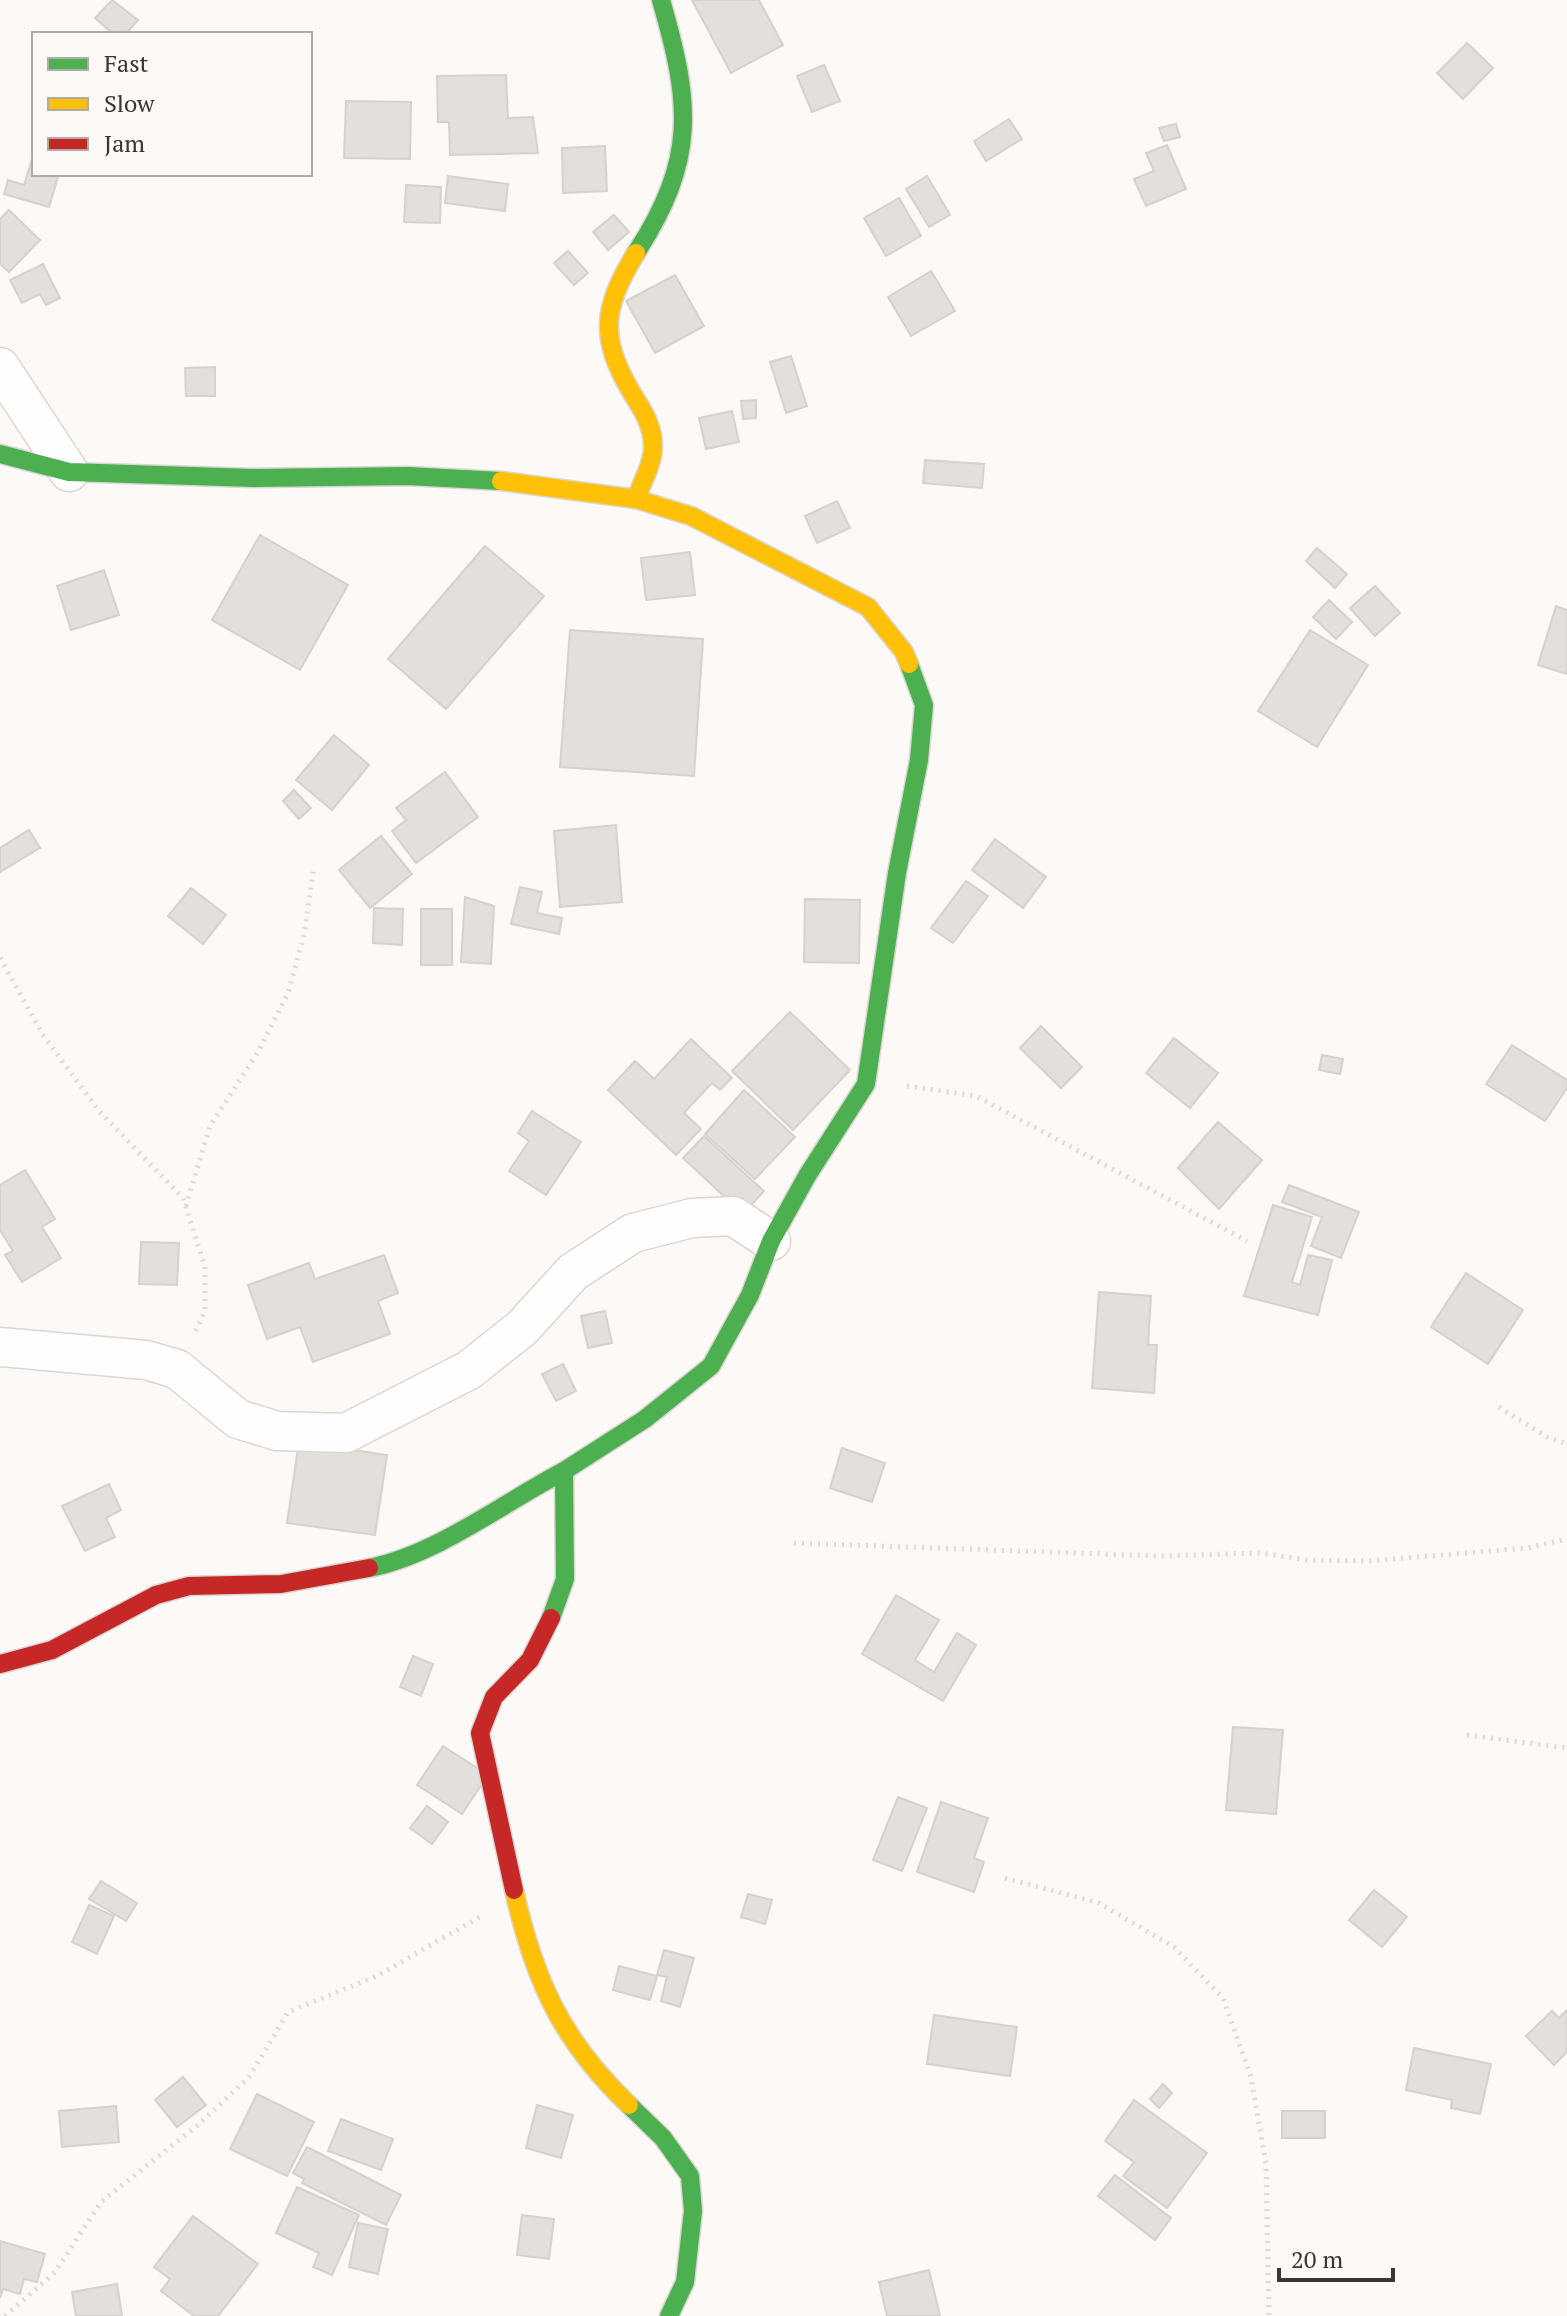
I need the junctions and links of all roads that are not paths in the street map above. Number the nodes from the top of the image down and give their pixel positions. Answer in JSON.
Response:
{"nodes":[{"id":1,"x":661,"y":0,"type":"edge"},
{"id":2,"x":0,"y":367,"type":"edge"},
{"id":3,"x":0,"y":454,"type":"edge"},
{"id":4,"x":69,"y":472,"type":"junction"},
{"id":5,"x":636,"y":499,"type":"junction"},
{"id":6,"x":771,"y":1241,"type":"junction"},
{"id":7,"x":0,"y":1347,"type":"edge"},
{"id":8,"x":564,"y":1471,"type":"junction"},
{"id":9,"x":0,"y":1664,"type":"edge"},
{"id":10,"x":669,"y":2316,"type":"edge"}],
"edges":[{"from":1,"to":5,"type":"street"},
{"from":2,"to":4,"type":"street"},
{"from":3,"to":4,"type":"street"},
{"from":4,"to":5,"type":"street"},
{"from":5,"to":6,"type":"street"},
{"from":6,"to":7,"type":"street"},
{"from":6,"to":8,"type":"street"},
{"from":8,"to":9,"type":"street"},
{"from":8,"to":10,"type":"street"}]}
